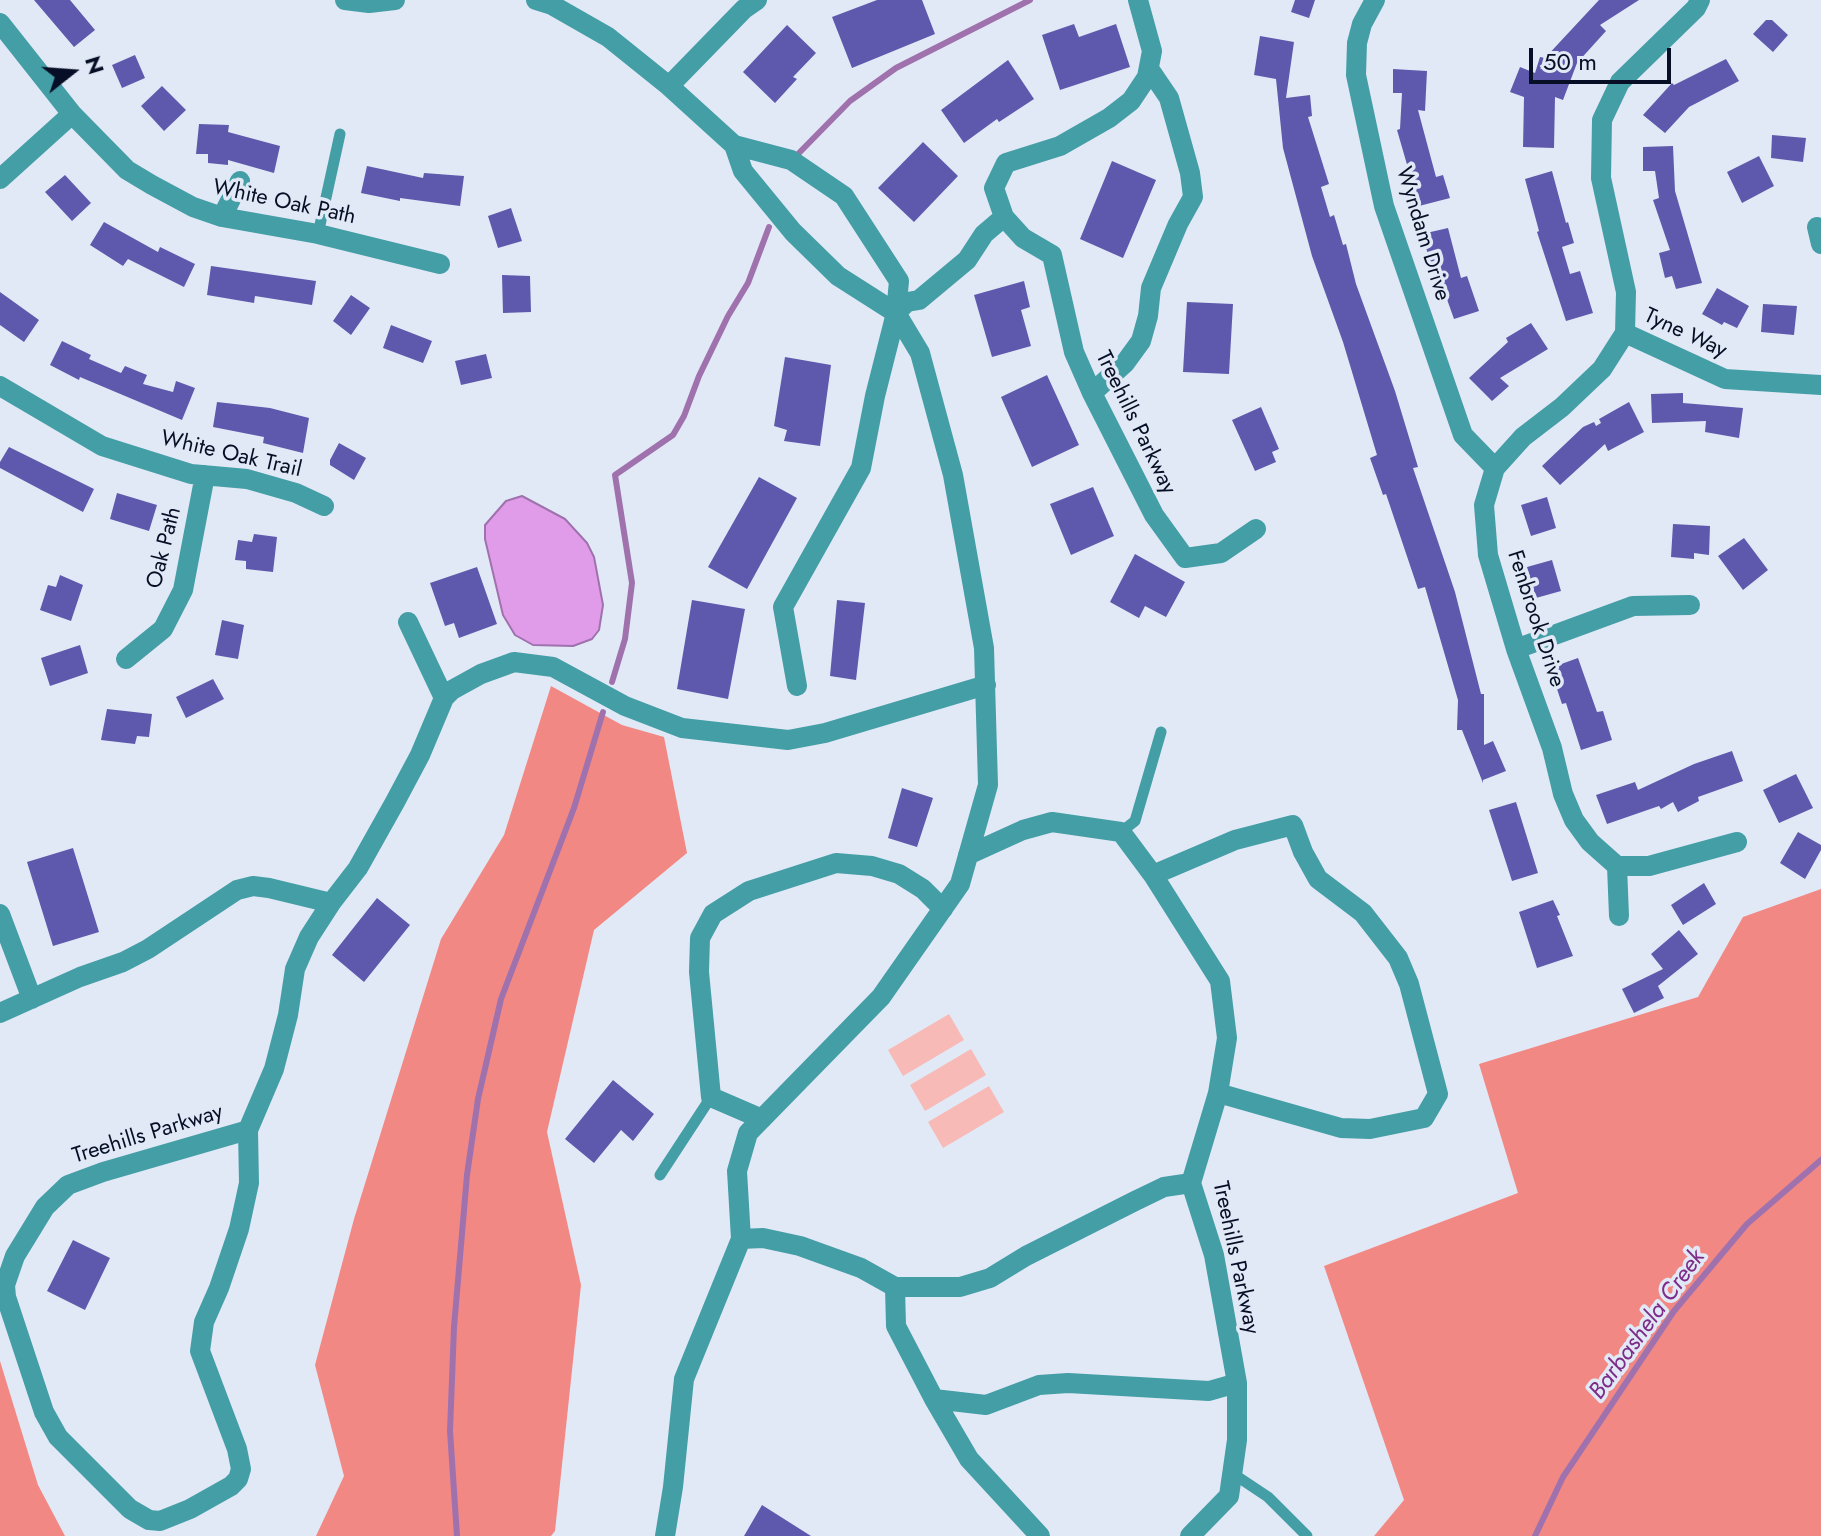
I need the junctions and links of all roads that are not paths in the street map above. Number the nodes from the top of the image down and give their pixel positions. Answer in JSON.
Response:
{"nodes":[{"id":1,"x":395,"y":0,"type":"edge"},
{"id":2,"x":536,"y":0,"type":"edge"},
{"id":3,"x":1138,"y":0,"type":"edge"},
{"id":4,"x":1375,"y":0,"type":"edge"},
{"id":5,"x":1700,"y":0,"type":"edge"},
{"id":6,"x":355,"y":1,"type":"edge"},
{"id":7,"x":746,"y":3,"type":"edge"},
{"id":8,"x":0,"y":23,"type":"edge"},
{"id":9,"x":1150,"y":70,"type":"junction"},
{"id":10,"x":669,"y":86,"type":"junction"},
{"id":11,"x":72,"y":114,"type":"junction"},
{"id":12,"x":340,"y":134,"type":"dead end"},
{"id":13,"x":734,"y":145,"type":"junction"},
{"id":14,"x":0,"y":179,"type":"edge"},
{"id":15,"x":240,"y":181,"type":"dead end"},
{"id":16,"x":222,"y":217,"type":"junction"},
{"id":17,"x":1004,"y":217,"type":"junction"},
{"id":18,"x":318,"y":234,"type":"junction"},
{"id":19,"x":440,"y":264,"type":"dead end"},
{"id":20,"x":896,"y":313,"type":"junction"},
{"id":21,"x":1625,"y":333,"type":"junction"},
{"id":22,"x":1821,"y":385,"type":"edge"},
{"id":23,"x":0,"y":386,"type":"edge"},
{"id":24,"x":1092,"y":393,"type":"junction"},
{"id":25,"x":1495,"y":468,"type":"junction"},
{"id":26,"x":205,"y":475,"type":"junction"},
{"id":27,"x":324,"y":506,"type":"dead end"},
{"id":28,"x":1256,"y":529,"type":"dead end"},
{"id":29,"x":1690,"y":605,"type":"dead end"},
{"id":30,"x":408,"y":622,"type":"dead end"},
{"id":31,"x":1516,"y":649,"type":"junction"},
{"id":32,"x":126,"y":659,"type":"dead end"},
{"id":33,"x":986,"y":685,"type":"junction"},
{"id":34,"x":797,"y":686,"type":"dead end"},
{"id":35,"x":444,"y":698,"type":"junction"},
{"id":36,"x":1161,"y":732,"type":"dead end"},
{"id":37,"x":1121,"y":832,"type":"junction"},
{"id":38,"x":1737,"y":842,"type":"dead end"},
{"id":39,"x":968,"y":855,"type":"junction"},
{"id":40,"x":1617,"y":866,"type":"junction"},
{"id":41,"x":1153,"y":875,"type":"junction"},
{"id":42,"x":331,"y":903,"type":"junction"},
{"id":43,"x":943,"y":909,"type":"junction"},
{"id":44,"x":0,"y":914,"type":"edge"},
{"id":45,"x":1619,"y":916,"type":"dead end"},
{"id":46,"x":32,"y":999,"type":"junction"},
{"id":47,"x":0,"y":1013,"type":"edge"},
{"id":48,"x":1218,"y":1093,"type":"junction"},
{"id":49,"x":711,"y":1097,"type":"junction"},
{"id":50,"x":762,"y":1119,"type":"junction"},
{"id":51,"x":248,"y":1130,"type":"junction"},
{"id":52,"x":660,"y":1175,"type":"dead end"},
{"id":53,"x":1191,"y":1183,"type":"junction"},
{"id":54,"x":741,"y":1239,"type":"junction"},
{"id":55,"x":895,"y":1287,"type":"junction"},
{"id":56,"x":1237,"y":1383,"type":"junction"},
{"id":57,"x":934,"y":1399,"type":"junction"},
{"id":58,"x":1232,"y":1473,"type":"junction"},
{"id":59,"x":665,"y":1536,"type":"edge"},
{"id":60,"x":1040,"y":1536,"type":"edge"},
{"id":61,"x":1190,"y":1536,"type":"edge"},
{"id":62,"x":1307,"y":1536,"type":"edge"}],
"edges":[{"from":1,"to":6,"type":"street"},
{"from":2,"to":10,"type":"street"},
{"from":3,"to":9,"type":"street"},
{"from":4,"to":25,"type":"street","name":"Wyndam Drive"},
{"from":5,"to":21,"type":"street"},
{"from":7,"to":10,"type":"street"},
{"from":8,"to":11,"type":"street","name":"White Oak Path"},
{"from":9,"to":17,"type":"street"},
{"from":9,"to":24,"type":"street"},
{"from":10,"to":13,"type":"street"},
{"from":11,"to":14,"type":"street"},
{"from":11,"to":16,"type":"street","name":"White Oak Path"},
{"from":12,"to":18,"type":"lane"},
{"from":13,"to":20,"type":"street"},
{"from":13,"to":20,"type":"street"},
{"from":15,"to":16,"type":"street"},
{"from":16,"to":18,"type":"street","name":"White Oak Path"},
{"from":17,"to":20,"type":"street"},
{"from":17,"to":24,"type":"street","name":"Treehills Parkway"},
{"from":18,"to":19,"type":"street","name":"White Oak Path"},
{"from":20,"to":33,"type":"street"},
{"from":20,"to":34,"type":"street"},
{"from":21,"to":22,"type":"street","name":"Tyne Way"},
{"from":21,"to":25,"type":"street","name":"Fenbrook Drive"},
{"from":23,"to":26,"type":"street","name":"White Oak Trail"},
{"from":24,"to":28,"type":"street","name":"Treehills Parkway"},
{"from":25,"to":31,"type":"street","name":"Fenbrook Drive"},
{"from":26,"to":27,"type":"street","name":"White Oak Trail"},
{"from":26,"to":32,"type":"street","name":"Oak Path"},
{"from":29,"to":31,"type":"street"},
{"from":30,"to":35,"type":"street"},
{"from":31,"to":40,"type":"street","name":"Fenbrook Drive"},
{"from":33,"to":35,"type":"street"},
{"from":33,"to":39,"type":"street"},
{"from":35,"to":42,"type":"street","name":"Treehills Parkway"},
{"from":36,"to":37,"type":"lane"},
{"from":37,"to":39,"type":"street"},
{"from":37,"to":41,"type":"street","name":"Treehills Parkway"},
{"from":38,"to":40,"type":"street"},
{"from":39,"to":43,"type":"street"},
{"from":40,"to":45,"type":"street"},
{"from":41,"to":48,"type":"street","name":"Treehills Parkway"},
{"from":41,"to":48,"type":"street"},
{"from":42,"to":46,"type":"street"},
{"from":42,"to":51,"type":"street","name":"Treehills Parkway"},
{"from":43,"to":49,"type":"street"},
{"from":43,"to":50,"type":"street"},
{"from":44,"to":46,"type":"street"},
{"from":46,"to":47,"type":"street"},
{"from":48,"to":53,"type":"street","name":"Treehills Parkway"},
{"from":49,"to":50,"type":"street"},
{"from":49,"to":52,"type":"lane"},
{"from":50,"to":54,"type":"street"},
{"from":51,"to":51,"type":"street","name":"Treehills Parkway"},
{"from":53,"to":55,"type":"street"},
{"from":53,"to":56,"type":"street","name":"Treehills Parkway"},
{"from":54,"to":55,"type":"street"},
{"from":54,"to":59,"type":"street"},
{"from":55,"to":57,"type":"street"},
{"from":56,"to":57,"type":"street"},
{"from":56,"to":58,"type":"street","name":"Treehills Parkway"},
{"from":57,"to":60,"type":"street"},
{"from":58,"to":61,"type":"street","name":"Treehills Parkway"},
{"from":58,"to":62,"type":"lane"}]}
